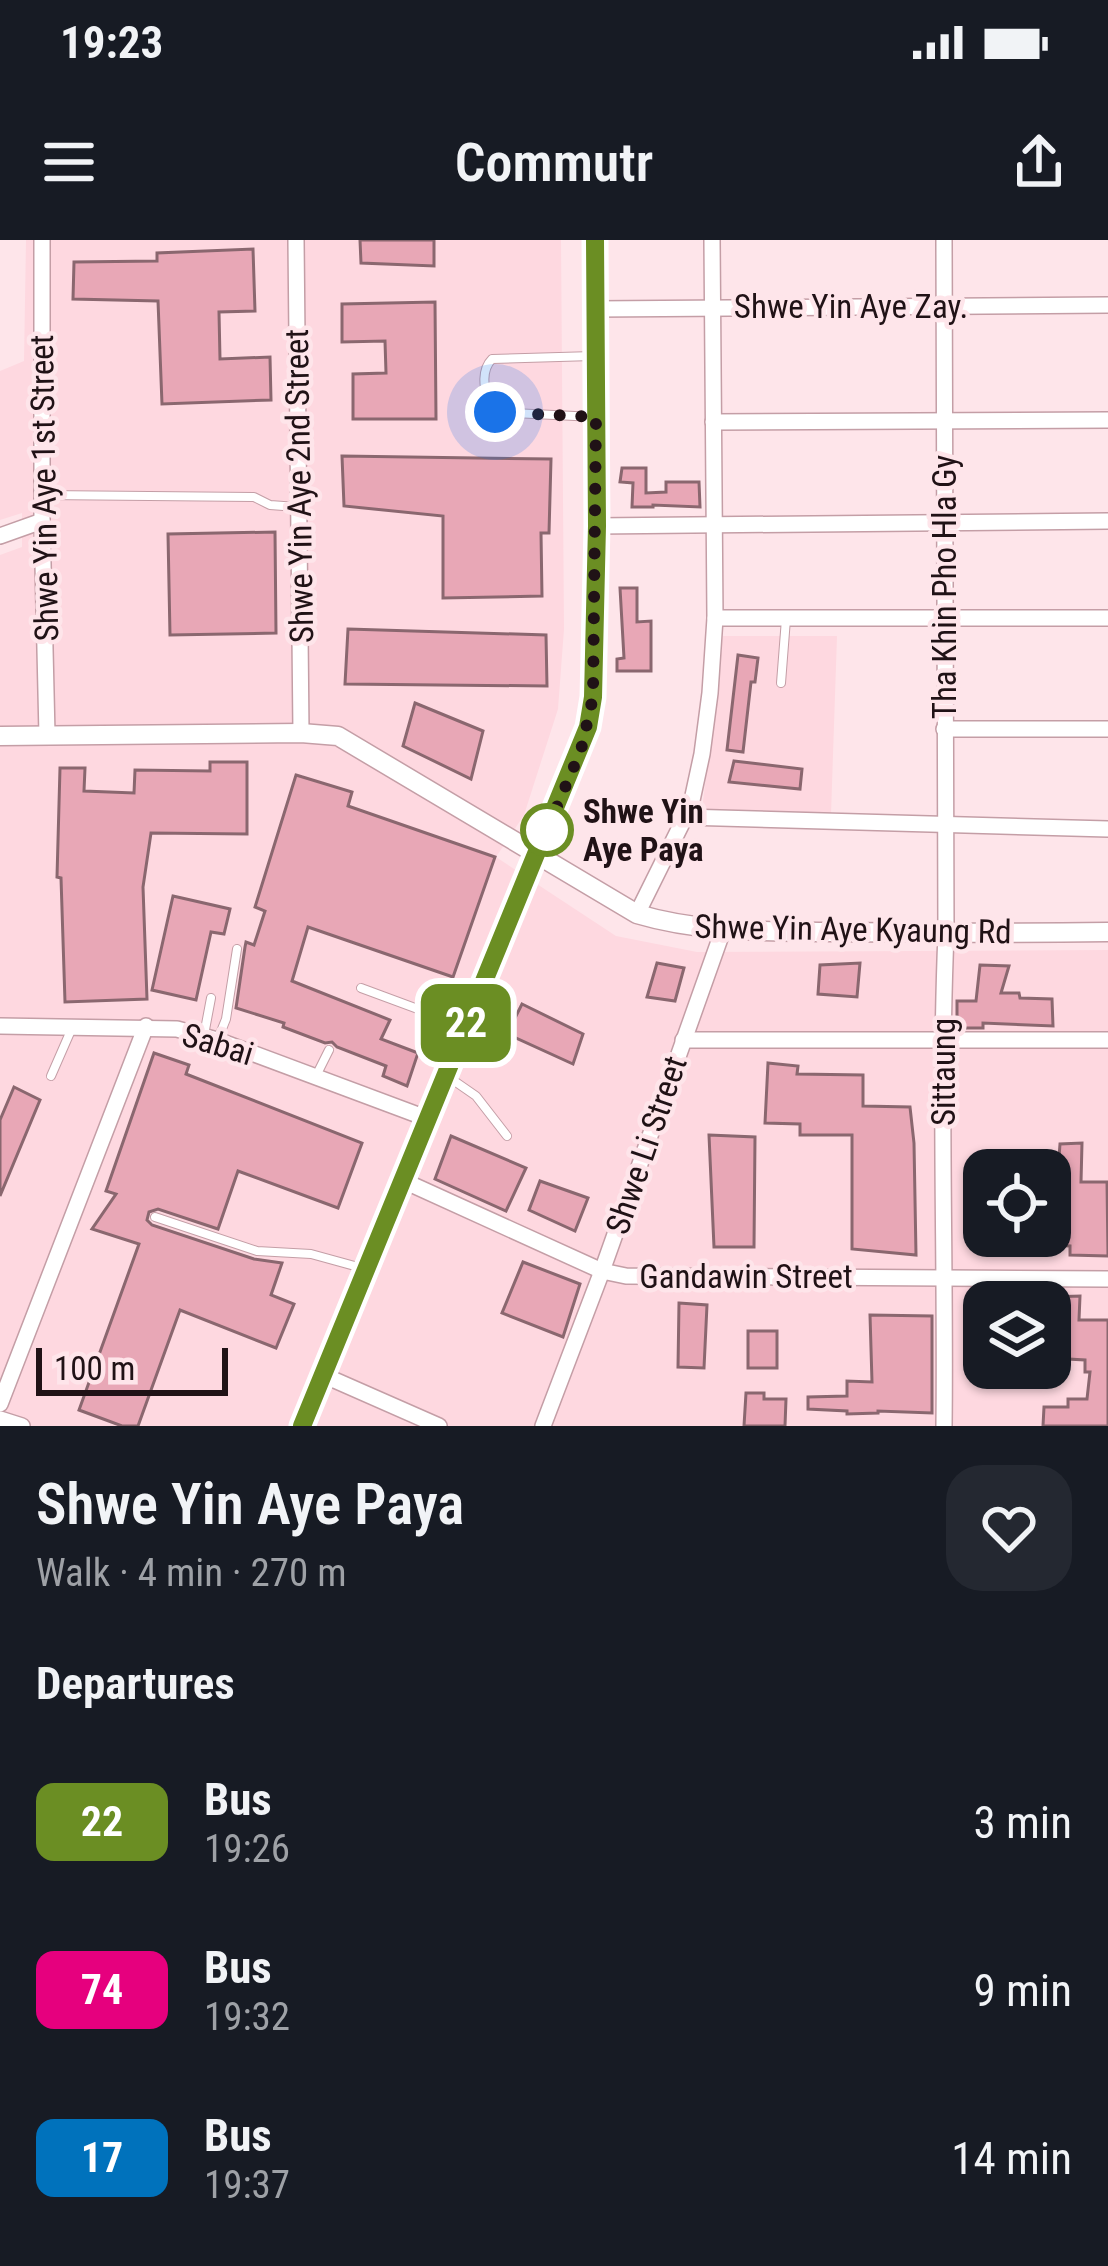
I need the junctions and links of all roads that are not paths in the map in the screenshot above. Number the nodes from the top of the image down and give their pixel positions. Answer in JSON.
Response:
{"nodes":[{"id":1,"x":42,"y":240,"type":"edge"},
{"id":2,"x":296,"y":240,"type":"edge"},
{"id":3,"x":595,"y":240,"type":"edge"},
{"id":4,"x":712,"y":240,"type":"edge"},
{"id":5,"x":944,"y":240,"type":"edge"},
{"id":6,"x":1108,"y":305,"type":"edge"},
{"id":7,"x":944,"y":306,"type":"junction"},
{"id":8,"x":712,"y":307,"type":"junction"},
{"id":9,"x":595,"y":309,"type":"junction"},
{"id":10,"x":595,"y":356,"type":"junction"},
{"id":11,"x":596,"y":417,"type":"junction"},
{"id":12,"x":1108,"y":420,"type":"edge"},
{"id":13,"x":944,"y":421,"type":"junction"},
{"id":14,"x":713,"y":422,"type":"junction"},
{"id":15,"x":42,"y":495,"type":"junction"},
{"id":16,"x":299,"y":507,"type":"junction"},
{"id":17,"x":42,"y":521,"type":"junction"},
{"id":18,"x":1108,"y":521,"type":"edge"},
{"id":19,"x":944,"y":522,"type":"junction"},
{"id":20,"x":714,"y":524,"type":"junction"},
{"id":21,"x":597,"y":526,"type":"junction"},
{"id":22,"x":0,"y":536,"type":"edge"},
{"id":23,"x":715,"y":618,"type":"junction"},
{"id":24,"x":786,"y":618,"type":"junction"},
{"id":25,"x":944,"y":618,"type":"junction"},
{"id":26,"x":1108,"y":618,"type":"edge"},
{"id":27,"x":781,"y":683,"type":"dead end"},
{"id":28,"x":944,"y":729,"type":"junction"},
{"id":29,"x":1108,"y":729,"type":"edge"},
{"id":30,"x":301,"y":733,"type":"junction"},
{"id":31,"x":47,"y":735,"type":"junction"},
{"id":32,"x":0,"y":736,"type":"edge"},
{"id":33,"x":685,"y":817,"type":"junction"},
{"id":34,"x":944,"y":826,"type":"junction"},
{"id":35,"x":1108,"y":829,"type":"edge"},
{"id":36,"x":537,"y":852,"type":"junction"},
{"id":37,"x":638,"y":914,"type":"junction"},
{"id":38,"x":723,"y":930,"type":"junction"},
{"id":39,"x":1108,"y":932,"type":"edge"},
{"id":40,"x":946,"y":934,"type":"junction"},
{"id":41,"x":237,"y":949,"type":"dead end"},
{"id":42,"x":361,"y":988,"type":"dead end"},
{"id":43,"x":211,"y":998,"type":"dead end"},
{"id":44,"x":0,"y":1026,"type":"edge"},
{"id":45,"x":146,"y":1026,"type":"junction"},
{"id":46,"x":72,"y":1027,"type":"junction"},
{"id":47,"x":465,"y":1027,"type":"junction"},
{"id":48,"x":210,"y":1038,"type":"junction"},
{"id":49,"x":683,"y":1040,"type":"junction"},
{"id":50,"x":941,"y":1040,"type":"junction"},
{"id":51,"x":1108,"y":1040,"type":"edge"},
{"id":52,"x":329,"y":1050,"type":"dead end"},
{"id":53,"x":445,"y":1075,"type":"junction"},
{"id":54,"x":51,"y":1076,"type":"dead end"},
{"id":55,"x":315,"y":1077,"type":"junction"},
{"id":56,"x":426,"y":1118,"type":"junction"},
{"id":57,"x":507,"y":1136,"type":"dead end"},
{"id":58,"x":404,"y":1181,"type":"junction"},
{"id":59,"x":155,"y":1217,"type":"dead end"},
{"id":60,"x":367,"y":1269,"type":"junction"},
{"id":61,"x":602,"y":1271,"type":"junction"},
{"id":62,"x":946,"y":1277,"type":"junction"},
{"id":63,"x":1108,"y":1279,"type":"edge"},
{"id":64,"x":323,"y":1375,"type":"junction"},
{"id":65,"x":0,"y":1404,"type":"edge"},
{"id":66,"x":0,"y":1419,"type":"edge"},
{"id":67,"x":22,"y":1426,"type":"edge"},
{"id":68,"x":302,"y":1426,"type":"edge"},
{"id":69,"x":439,"y":1426,"type":"edge"},
{"id":70,"x":543,"y":1426,"type":"edge"},
{"id":71,"x":944,"y":1426,"type":"edge"}],
"edges":[{"from":1,"to":15,"type":"street","name":"Shwe Yin Aye 1st Street"},
{"from":2,"to":16,"type":"street","name":"Shwe Yin Aye 2nd Street"},
{"from":3,"to":9,"type":"main road"},
{"from":4,"to":8,"type":"street"},
{"from":5,"to":7,"type":"street","name":"Tha Khin Pho Hla Gy"},
{"from":6,"to":7,"type":"street","name":"Shwe Yin Aye Zay."},
{"from":7,"to":8,"type":"street","name":"Shwe Yin Aye Zay."},
{"from":7,"to":13,"type":"street","name":"Tha Khin Pho Hla Gy"},
{"from":8,"to":9,"type":"street","name":"Shwe Yin Aye Zay."},
{"from":8,"to":14,"type":"street"},
{"from":9,"to":10,"type":"main road"},
{"from":10,"to":11,"type":"main road"},
{"from":10,"to":11,"type":"lane"},
{"from":11,"to":21,"type":"main road"},
{"from":12,"to":13,"type":"street"},
{"from":13,"to":14,"type":"street"},
{"from":13,"to":19,"type":"street","name":"Tha Khin Pho Hla Gy"},
{"from":14,"to":20,"type":"street"},
{"from":15,"to":16,"type":"lane"},
{"from":15,"to":17,"type":"street","name":"Shwe Yin Aye 1st Street"},
{"from":16,"to":30,"type":"street","name":"Shwe Yin Aye 2nd Street"},
{"from":17,"to":22,"type":"street"},
{"from":17,"to":31,"type":"street","name":"Shwe Yin Aye 1st Street"},
{"from":18,"to":19,"type":"street"},
{"from":19,"to":20,"type":"street"},
{"from":19,"to":25,"type":"street","name":"Tha Khin Pho Hla Gy"},
{"from":20,"to":21,"type":"street"},
{"from":20,"to":23,"type":"street"},
{"from":21,"to":36,"type":"main road"},
{"from":23,"to":24,"type":"street"},
{"from":23,"to":33,"type":"street"},
{"from":24,"to":25,"type":"street"},
{"from":24,"to":27,"type":"lane"},
{"from":25,"to":26,"type":"street"},
{"from":25,"to":28,"type":"street","name":"Tha Khin Pho Hla Gy"},
{"from":28,"to":29,"type":"street"},
{"from":28,"to":34,"type":"street","name":"Tha Khin Pho Hla Gy"},
{"from":30,"to":31,"type":"street","name":"Shwe Yin Aye Kyaung Rd"},
{"from":30,"to":36,"type":"street","name":"Shwe Yin Aye Kyaung Rd"},
{"from":31,"to":32,"type":"street","name":"Shwe Yin Aye Kyaung Rd"},
{"from":33,"to":34,"type":"street"},
{"from":33,"to":37,"type":"street"},
{"from":34,"to":35,"type":"street"},
{"from":34,"to":40,"type":"street","name":"Tha Khin Pho Hla Gy"},
{"from":36,"to":37,"type":"street","name":"Shwe Yin Aye Kyaung Rd"},
{"from":36,"to":47,"type":"main road"},
{"from":37,"to":38,"type":"street","name":"Shwe Yin Aye Kyaung Rd"},
{"from":38,"to":40,"type":"street","name":"Shwe Yin Aye Kyaung Rd"},
{"from":38,"to":49,"type":"street","name":"Shwe Li Street"},
{"from":39,"to":40,"type":"street","name":"Shwe Yin Aye Kyaung Rd"},
{"from":40,"to":50,"type":"street","name":"Sittaung"},
{"from":41,"to":48,"type":"lane"},
{"from":42,"to":47,"type":"lane"},
{"from":43,"to":48,"type":"lane"},
{"from":44,"to":46,"type":"street","name":"Sabai"},
{"from":45,"to":46,"type":"street","name":"Sabai"},
{"from":45,"to":48,"type":"street","name":"Sabai"},
{"from":45,"to":65,"type":"street"},
{"from":46,"to":54,"type":"lane"},
{"from":47,"to":53,"type":"main road"},
{"from":48,"to":55,"type":"street","name":"Sabai"},
{"from":49,"to":50,"type":"street"},
{"from":49,"to":61,"type":"street","name":"Shwe Li Street"},
{"from":50,"to":51,"type":"street"},
{"from":50,"to":62,"type":"street","name":"Sittaung"},
{"from":52,"to":55,"type":"lane"},
{"from":53,"to":56,"type":"main road"},
{"from":53,"to":57,"type":"lane"},
{"from":55,"to":56,"type":"street","name":"Sabai"},
{"from":56,"to":58,"type":"main road"},
{"from":58,"to":60,"type":"main road"},
{"from":58,"to":61,"type":"street","name":"Gandawin Street"},
{"from":59,"to":60,"type":"lane"},
{"from":60,"to":64,"type":"main road"},
{"from":61,"to":62,"type":"street","name":"Gandawin Street"},
{"from":61,"to":70,"type":"street","name":"Shwe Li Street"},
{"from":62,"to":63,"type":"street","name":"Gandawin Street"},
{"from":62,"to":71,"type":"street","name":"Sittaung"},
{"from":64,"to":68,"type":"main road"},
{"from":64,"to":69,"type":"street"},
{"from":66,"to":67,"type":"street"}]}
